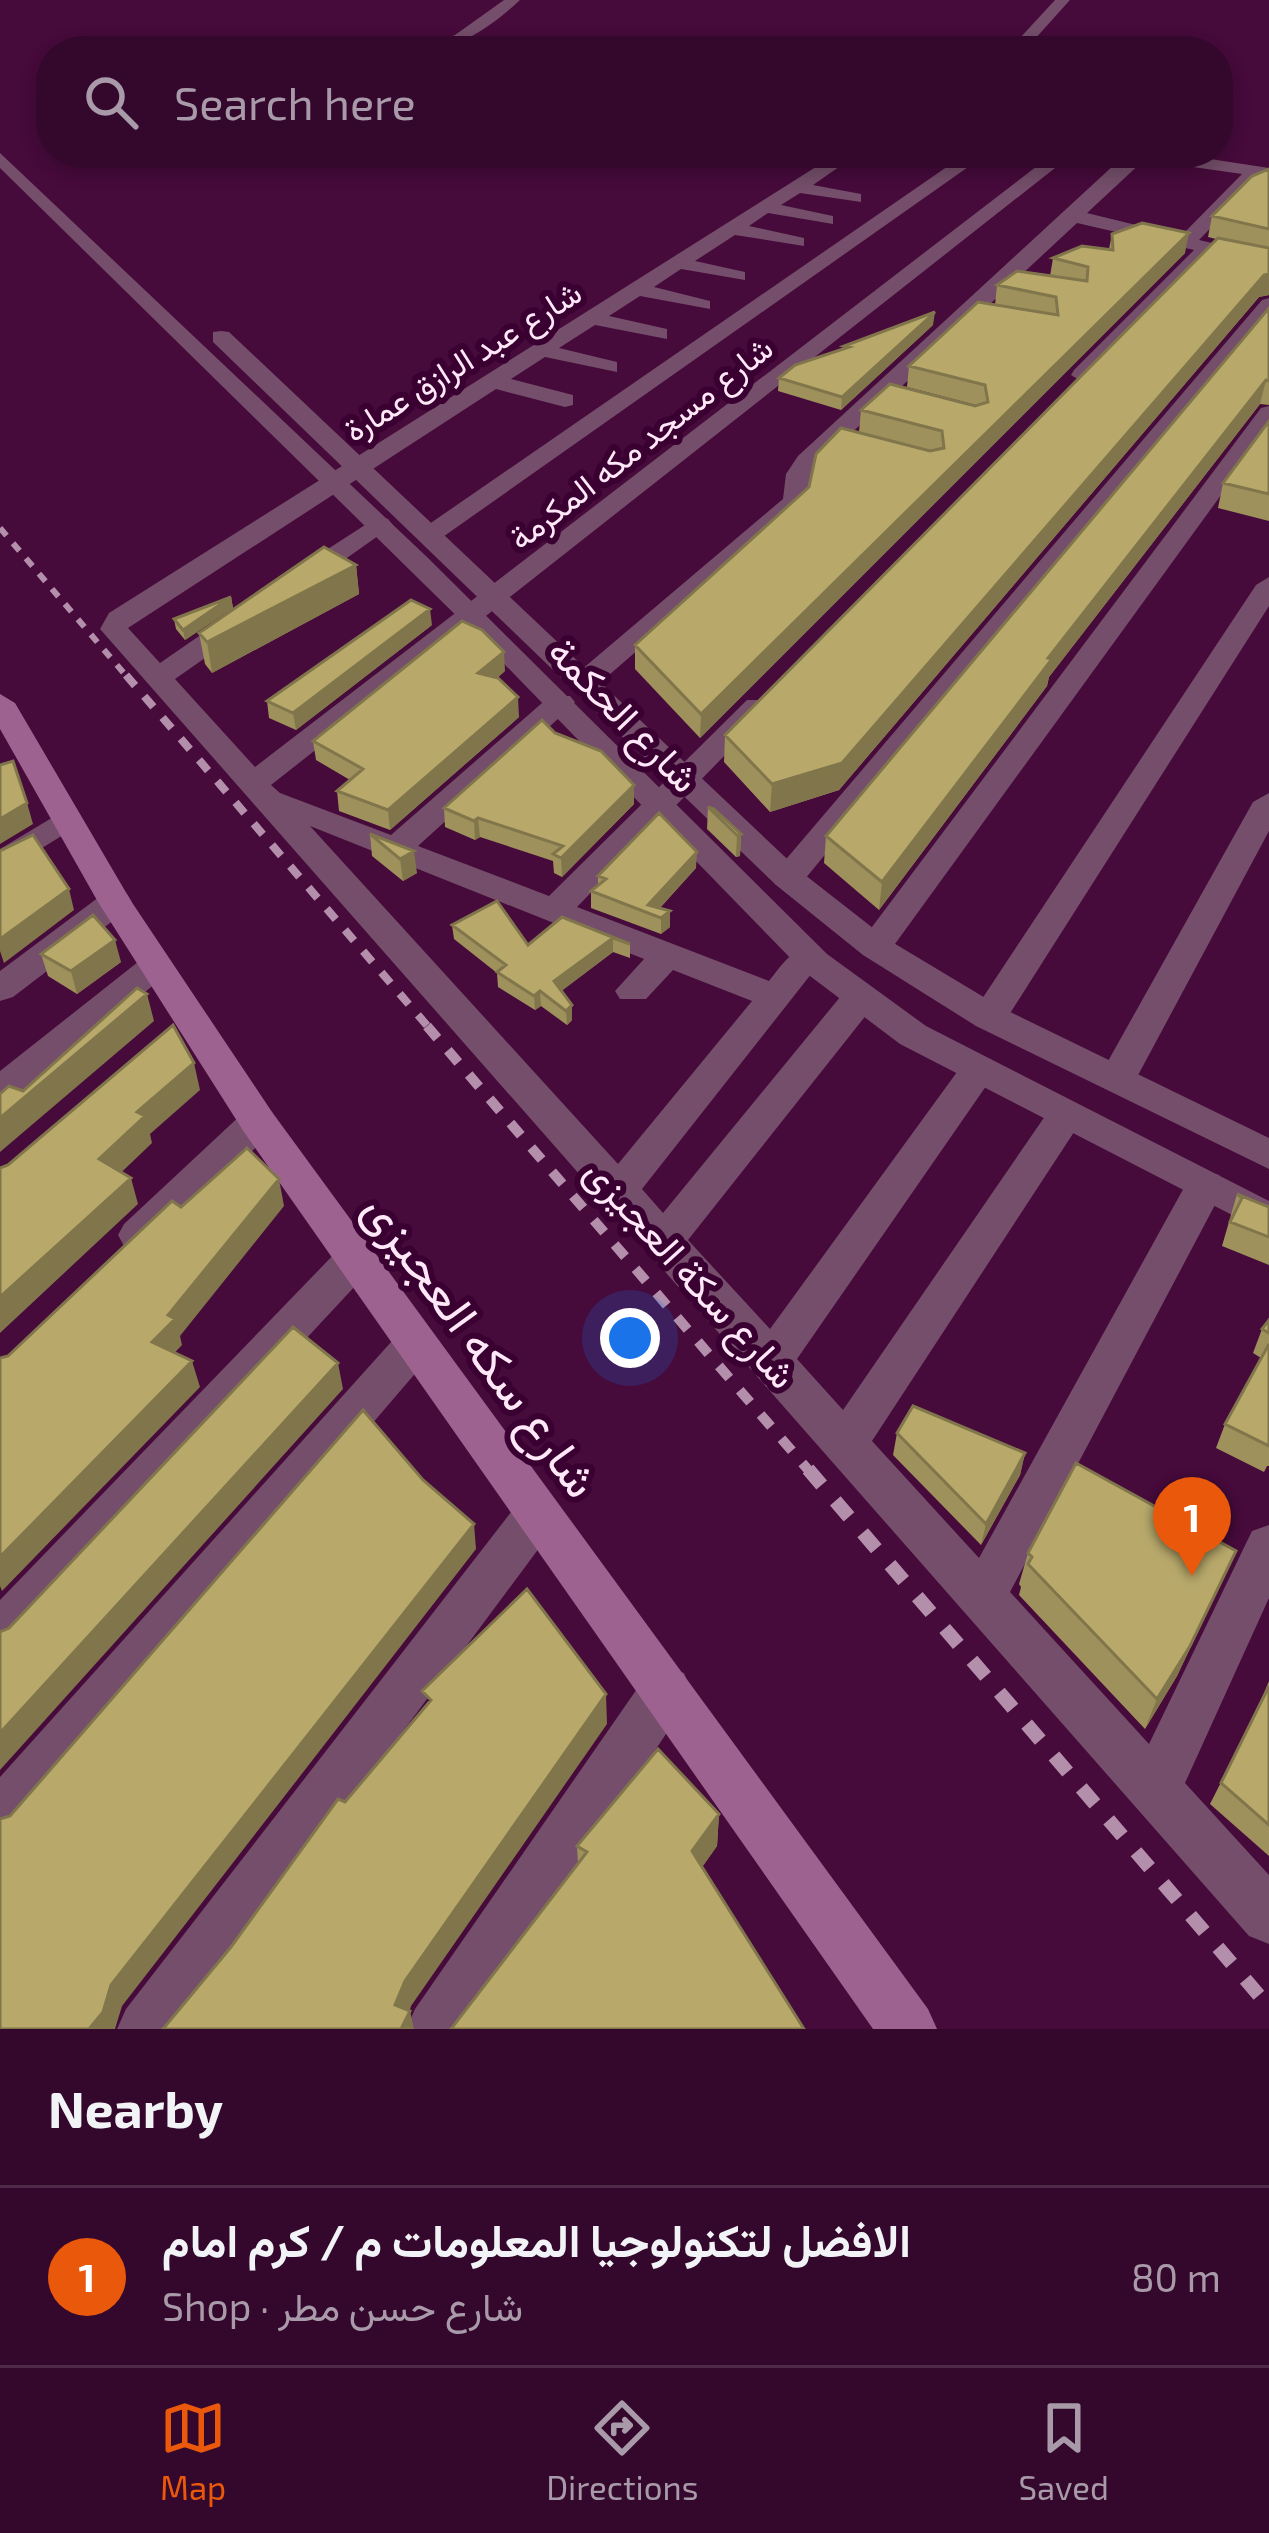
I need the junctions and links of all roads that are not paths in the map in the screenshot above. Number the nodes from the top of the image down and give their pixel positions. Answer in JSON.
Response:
{"nodes":[{"id":1,"x":1063,"y":0,"type":"edge"},
{"id":2,"x":521,"y":2,"type":"edge"},
{"id":3,"x":463,"y":36,"type":"edge"},
{"id":4,"x":488,"y":36,"type":"edge"},
{"id":5,"x":1030,"y":36,"type":"edge"},
{"id":6,"x":0,"y":130,"type":"edge"},
{"id":7,"x":0,"y":158,"type":"edge"},
{"id":8,"x":36,"y":166,"type":"edge"},
{"id":9,"x":1233,"y":167,"type":"edge"},
{"id":10,"x":38,"y":168,"type":"edge"},
{"id":11,"x":827,"y":168,"type":"edge"},
{"id":12,"x":957,"y":168,"type":"edge"},
{"id":13,"x":1047,"y":168,"type":"edge"},
{"id":14,"x":1123,"y":168,"type":"edge"},
{"id":15,"x":1263,"y":172,"type":"edge"},
{"id":16,"x":797,"y":187,"type":"junction"},
{"id":17,"x":854,"y":198,"type":"dead end"},
{"id":18,"x":766,"y":207,"type":"junction"},
{"id":19,"x":1073,"y":216,"type":"junction"},
{"id":20,"x":826,"y":220,"type":"dead end"},
{"id":21,"x":732,"y":228,"type":"junction"},
{"id":22,"x":797,"y":242,"type":"dead end"},
{"id":23,"x":1199,"y":242,"type":"junction"},
{"id":24,"x":1265,"y":258,"type":"edge"},
{"id":25,"x":679,"y":262,"type":"junction"},
{"id":26,"x":738,"y":276,"type":"dead end"},
{"id":27,"x":638,"y":289,"type":"junction"},
{"id":28,"x":1269,"y":304,"type":"edge"},
{"id":29,"x":703,"y":305,"type":"dead end"},
{"id":30,"x":970,"y":311,"type":"junction"},
{"id":31,"x":592,"y":318,"type":"junction"},
{"id":32,"x":1007,"y":319,"type":"edge"},
{"id":33,"x":659,"y":334,"type":"dead end"},
{"id":34,"x":542,"y":350,"type":"junction"},
{"id":35,"x":609,"y":367,"type":"dead end"},
{"id":36,"x":493,"y":381,"type":"junction"},
{"id":37,"x":565,"y":400,"type":"dead end"},
{"id":38,"x":1058,"y":400,"type":"edge"},
{"id":39,"x":1269,"y":412,"type":"edge"},
{"id":40,"x":833,"y":437,"type":"junction"},
{"id":41,"x":871,"y":447,"type":"edge"},
{"id":42,"x":345,"y":472,"type":"junction"},
{"id":43,"x":379,"y":524,"type":"junction"},
{"id":44,"x":431,"y":534,"type":"junction"},
{"id":45,"x":1269,"y":585,"type":"edge"},
{"id":46,"x":496,"y":596,"type":"junction"},
{"id":47,"x":470,"y":614,"type":"junction"},
{"id":48,"x":114,"y":629,"type":"joint"},
{"id":49,"x":158,"y":678,"type":"junction"},
{"id":50,"x":572,"y":692,"type":"junction"},
{"id":51,"x":770,"y":694,"type":"edge"},
{"id":52,"x":0,"y":703,"type":"edge"},
{"id":53,"x":14,"y":760,"type":"edge"},
{"id":54,"x":686,"y":779,"type":"junction"},
{"id":55,"x":261,"y":791,"type":"junction"},
{"id":56,"x":1269,"y":802,"type":"edge"},
{"id":57,"x":660,"y":806,"type":"junction"},
{"id":58,"x":65,"y":820,"type":"junction"},
{"id":59,"x":396,"y":848,"type":"junction"},
{"id":60,"x":0,"y":864,"type":"edge"},
{"id":61,"x":788,"y":878,"type":"junction"},
{"id":62,"x":115,"y":902,"type":"junction"},
{"id":63,"x":555,"y":910,"type":"junction"},
{"id":64,"x":874,"y":947,"type":"junction"},
{"id":65,"x":668,"y":955,"type":"junction"},
{"id":66,"x":806,"y":959,"type":"junction"},
{"id":67,"x":154,"y":967,"type":"junction"},
{"id":68,"x":0,"y":989,"type":"edge"},
{"id":69,"x":633,"y":991,"type":"dead end"},
{"id":70,"x":776,"y":997,"type":"junction"},
{"id":71,"x":857,"y":1000,"type":"junction"},
{"id":72,"x":989,"y":1017,"type":"junction"},
{"id":73,"x":188,"y":1018,"type":"junction"},
{"id":74,"x":154,"y":1047,"type":"edge"},
{"id":75,"x":978,"y":1070,"type":"junction"},
{"id":76,"x":1117,"y":1079,"type":"junction"},
{"id":77,"x":0,"y":1091,"type":"edge"},
{"id":78,"x":1065,"y":1116,"type":"junction"},
{"id":79,"x":258,"y":1122,"type":"junction"},
{"id":80,"x":1269,"y":1155,"type":"edge"},
{"id":81,"x":1205,"y":1186,"type":"junction"},
{"id":82,"x":619,"y":1190,"type":"junction"},
{"id":83,"x":1269,"y":1219,"type":"edge"},
{"id":84,"x":664,"y":1241,"type":"junction"},
{"id":85,"x":355,"y":1259,"type":"junction"},
{"id":86,"x":103,"y":1268,"type":"edge"},
{"id":87,"x":416,"y":1343,"type":"junction"},
{"id":88,"x":771,"y":1360,"type":"junction"},
{"id":89,"x":845,"y":1444,"type":"junction"},
{"id":90,"x":538,"y":1513,"type":"junction"},
{"id":91,"x":1269,"y":1546,"type":"edge"},
{"id":92,"x":982,"y":1596,"type":"junction"},
{"id":93,"x":0,"y":1634,"type":"edge"},
{"id":94,"x":666,"y":1690,"type":"junction"},
{"id":95,"x":1155,"y":1789,"type":"junction"},
{"id":96,"x":0,"y":1817,"type":"edge"},
{"id":97,"x":1269,"y":1916,"type":"edge"},
{"id":98,"x":146,"y":2029,"type":"edge"},
{"id":99,"x":435,"y":2029,"type":"edge"},
{"id":100,"x":908,"y":2029,"type":"edge"}],
"edges":[{"from":1,"to":5,"type":"street"},
{"from":2,"to":3,"type":"street"},
{"from":2,"to":4,"type":"street"},
{"from":6,"to":8,"type":"street","name":"شارع الحكمة"},
{"from":7,"to":42,"type":"street","name":"شارع الحكمة"},
{"from":9,"to":15,"type":"street"},
{"from":10,"to":42,"type":"street","name":"شارع الحكمة"},
{"from":11,"to":16,"type":"street","name":"شارع عبد الرازق عمارة"},
{"from":12,"to":44,"type":"street"},
{"from":13,"to":46,"type":"street","name":"شارع مسجد مكه المكرمة"},
{"from":14,"to":19,"type":"street"},
{"from":15,"to":23,"type":"street"},
{"from":16,"to":17,"type":"street"},
{"from":16,"to":18,"type":"street","name":"شارع عبد الرازق عمارة"},
{"from":18,"to":20,"type":"street"},
{"from":18,"to":21,"type":"street","name":"شارع عبد الرازق عمارة"},
{"from":19,"to":23,"type":"street"},
{"from":19,"to":30,"type":"street"},
{"from":21,"to":22,"type":"street"},
{"from":21,"to":25,"type":"street","name":"شارع عبد الرازق عمارة"},
{"from":23,"to":24,"type":"street"},
{"from":23,"to":38,"type":"street"},
{"from":25,"to":26,"type":"street"},
{"from":25,"to":27,"type":"street","name":"شارع عبد الرازق عمارة"},
{"from":27,"to":29,"type":"street"},
{"from":27,"to":31,"type":"street","name":"شارع عبد الرازق عمارة"},
{"from":28,"to":61,"type":"street"},
{"from":30,"to":32,"type":"street"},
{"from":30,"to":40,"type":"street"},
{"from":31,"to":33,"type":"street"},
{"from":31,"to":34,"type":"street","name":"شارع عبد الرازق عمارة"},
{"from":34,"to":35,"type":"street"},
{"from":34,"to":36,"type":"street","name":"شارع عبد الرازق عمارة"},
{"from":36,"to":37,"type":"street"},
{"from":36,"to":42,"type":"street","name":"شارع عبد الرازق عمارة"},
{"from":39,"to":64,"type":"street"},
{"from":40,"to":41,"type":"street"},
{"from":40,"to":50,"type":"street"},
{"from":42,"to":43,"type":"street","name":"شارع الحكمة"},
{"from":42,"to":44,"type":"street","name":"شارع الحكمة"},
{"from":42,"to":48,"type":"street","name":"شارع عبد الرازق عمارة"},
{"from":43,"to":47,"type":"street","name":"شارع الحكمة"},
{"from":43,"to":49,"type":"street"},
{"from":44,"to":46,"type":"street","name":"شارع الحكمة"},
{"from":45,"to":72,"type":"street"},
{"from":46,"to":47,"type":"street","name":"شارع مسجد مكه المكرمة"},
{"from":46,"to":50,"type":"street","name":"شارع الحكمة"},
{"from":47,"to":50,"type":"street","name":"شارع الحكمة"},
{"from":47,"to":55,"type":"street","name":"شارع مسجد مكه المكرمة"},
{"from":48,"to":49,"type":"street","name":"شارع سكة العجيزى"},
{"from":49,"to":55,"type":"street","name":"شارع سكة العجيزى"},
{"from":50,"to":54,"type":"street","name":"شارع الحكمة"},
{"from":50,"to":57,"type":"street","name":"شارع الحكمة"},
{"from":50,"to":59,"type":"street"},
{"from":51,"to":54,"type":"street"},
{"from":52,"to":53,"type":"main road","name":"شارع سكه العجيزى"},
{"from":53,"to":58,"type":"main road","name":"شارع سكه العجيزى"},
{"from":54,"to":57,"type":"street"},
{"from":54,"to":61,"type":"street","name":"شارع الحكمة"},
{"from":55,"to":59,"type":"street"},
{"from":55,"to":82,"type":"street","name":"شارع سكة العجيزى"},
{"from":56,"to":76,"type":"street"},
{"from":57,"to":63,"type":"street"},
{"from":57,"to":66,"type":"street","name":"شارع الحكمة"},
{"from":58,"to":60,"type":"street"},
{"from":58,"to":62,"type":"main road","name":"شارع سكه العجيزى"},
{"from":59,"to":63,"type":"street"},
{"from":61,"to":64,"type":"street","name":"شارع الحكمة"},
{"from":62,"to":67,"type":"main road","name":"شارع سكه العجيزى"},
{"from":62,"to":68,"type":"street"},
{"from":63,"to":65,"type":"street"},
{"from":64,"to":72,"type":"street","name":"شارع الحكمة"},
{"from":65,"to":69,"type":"street"},
{"from":65,"to":70,"type":"street"},
{"from":66,"to":70,"type":"street"},
{"from":66,"to":71,"type":"street","name":"شارع الحكمة"},
{"from":67,"to":73,"type":"main road","name":"شارع سكه العجيزى"},
{"from":67,"to":77,"type":"street"},
{"from":70,"to":82,"type":"street"},
{"from":71,"to":75,"type":"street","name":"شارع الحكمة"},
{"from":71,"to":84,"type":"street"},
{"from":72,"to":76,"type":"street","name":"شارع الحكمة"},
{"from":73,"to":74,"type":"street"},
{"from":73,"to":79,"type":"main road","name":"شارع سكه العجيزى"},
{"from":75,"to":78,"type":"street","name":"شارع الحكمة"},
{"from":75,"to":88,"type":"street"},
{"from":76,"to":80,"type":"street","name":"شارع الحكمة"},
{"from":78,"to":81,"type":"street","name":"شارع الحكمة"},
{"from":78,"to":89,"type":"street"},
{"from":79,"to":85,"type":"main road","name":"شارع سكه العجيزى"},
{"from":79,"to":86,"type":"street"},
{"from":81,"to":83,"type":"street","name":"شارع الحكمة"},
{"from":81,"to":92,"type":"street"},
{"from":82,"to":84,"type":"street","name":"شارع سكة العجيزى"},
{"from":84,"to":88,"type":"street","name":"شارع سكة العجيزى"},
{"from":85,"to":87,"type":"main road","name":"شارع سكه العجيزى"},
{"from":85,"to":93,"type":"street"},
{"from":87,"to":90,"type":"main road","name":"شارع سكه العجيزى"},
{"from":87,"to":96,"type":"street"},
{"from":88,"to":89,"type":"street","name":"شارع سكة العجيزى"},
{"from":89,"to":92,"type":"street","name":"شارع سكة العجيزى"},
{"from":90,"to":94,"type":"main road","name":"شارع سكه العجيزى"},
{"from":90,"to":98,"type":"street"},
{"from":91,"to":95,"type":"street"},
{"from":92,"to":95,"type":"street","name":"شارع سكة العجيزى"},
{"from":94,"to":99,"type":"street"},
{"from":94,"to":100,"type":"main road","name":"شارع سكه العجيزى"},
{"from":95,"to":97,"type":"street","name":"شارع سكة العجيزى"}]}
